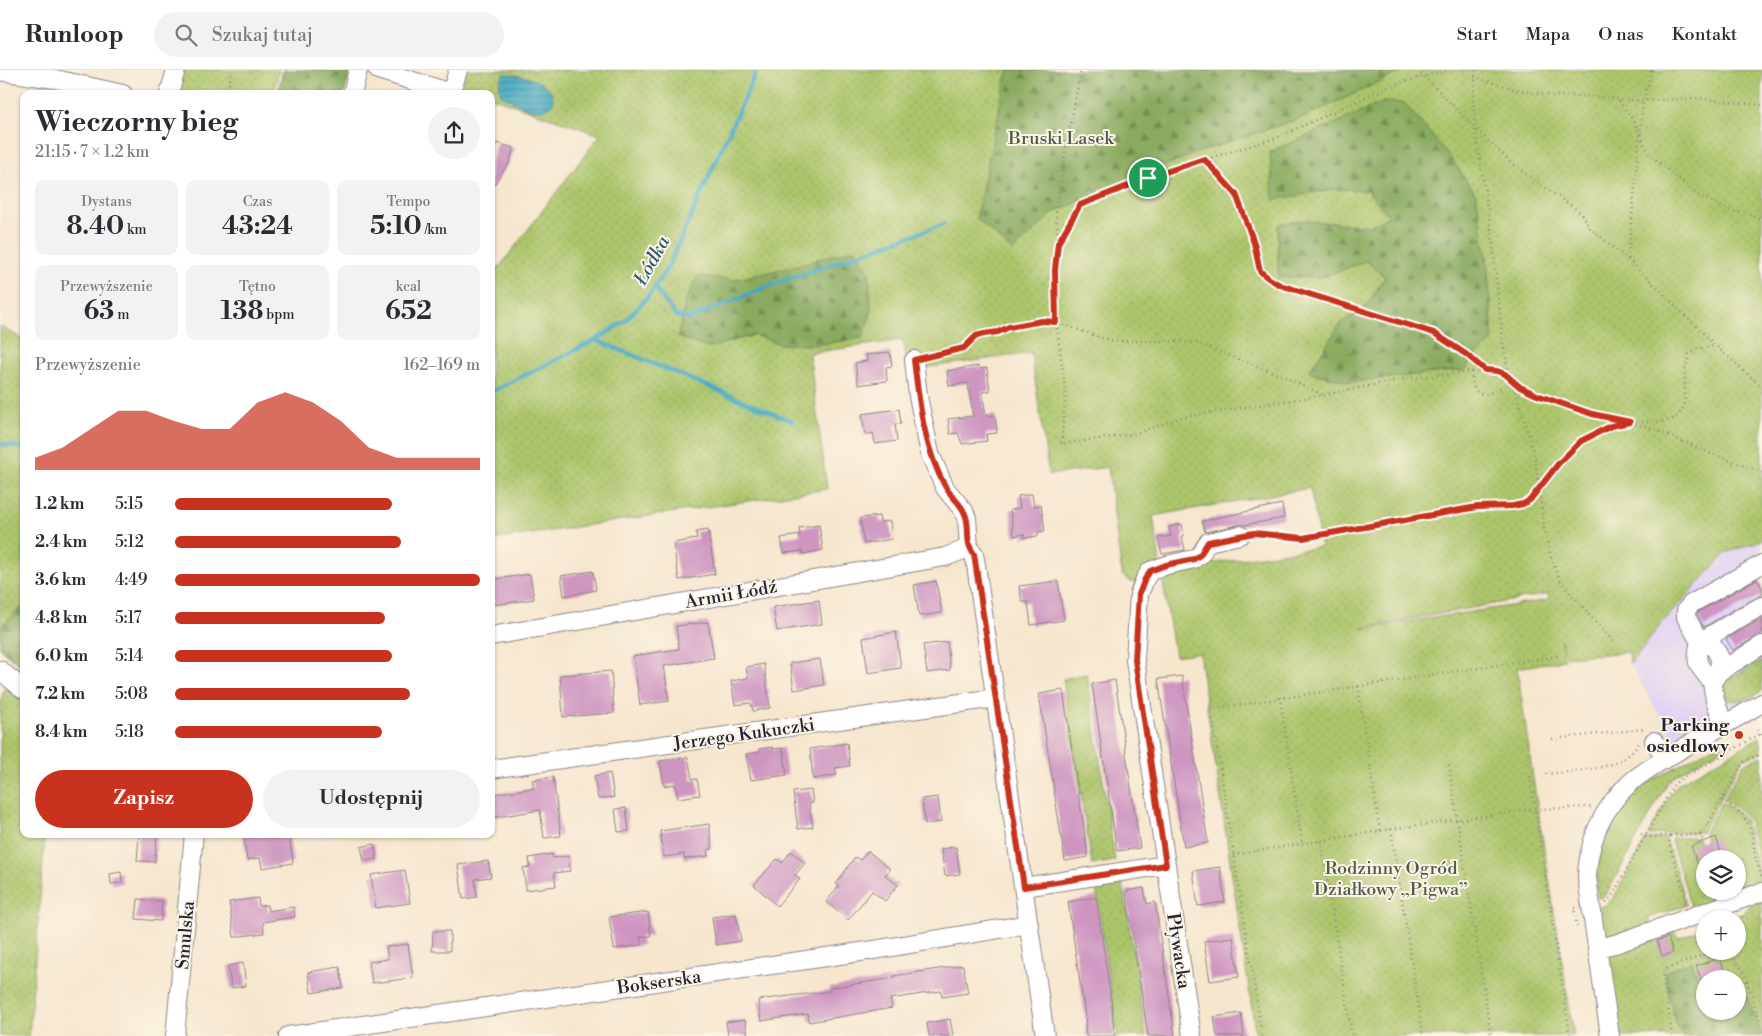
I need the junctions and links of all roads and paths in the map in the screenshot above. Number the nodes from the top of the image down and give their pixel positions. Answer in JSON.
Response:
{"nodes":[{"id":1,"x":176,"y":70,"type":"edge"},
{"id":2,"x":233,"y":70,"type":"edge"},
{"id":3,"x":358,"y":70,"type":"edge"},
{"id":4,"x":378,"y":70,"type":"edge"},
{"id":5,"x":458,"y":70,"type":"edge"},
{"id":6,"x":1080,"y":70,"type":"edge"},
{"id":7,"x":1417,"y":70,"type":"edge"},
{"id":8,"x":1446,"y":70,"type":"edge"},
{"id":9,"x":1476,"y":70,"type":"edge"},
{"id":10,"x":1652,"y":70,"type":"edge"},
{"id":11,"x":0,"y":72,"type":"edge"},
{"id":12,"x":1422,"y":77,"type":"junction"},
{"id":13,"x":1474,"y":77,"type":"junction"},
{"id":14,"x":103,"y":90,"type":"edge"},
{"id":15,"x":170,"y":90,"type":"edge"},
{"id":16,"x":227,"y":90,"type":"edge"},
{"id":17,"x":353,"y":90,"type":"edge"},
{"id":18,"x":441,"y":90,"type":"edge"},
{"id":19,"x":452,"y":90,"type":"edge"},
{"id":20,"x":1619,"y":100,"type":"junction"},
{"id":21,"x":1643,"y":101,"type":"junction"},
{"id":22,"x":1762,"y":105,"type":"edge"},
{"id":23,"x":1475,"y":129,"type":"junction"},
{"id":24,"x":1639,"y":137,"type":"junction"},
{"id":25,"x":1204,"y":159,"type":"junction"},
{"id":26,"x":1762,"y":222,"type":"edge"},
{"id":27,"x":1058,"y":243,"type":"junction"},
{"id":28,"x":1628,"y":259,"type":"junction"},
{"id":29,"x":1056,"y":322,"type":"junction"},
{"id":30,"x":1716,"y":346,"type":"junction"},
{"id":31,"x":914,"y":360,"type":"joint"},
{"id":32,"x":1485,"y":370,"type":"junction"},
{"id":33,"x":1472,"y":372,"type":"junction"},
{"id":34,"x":1511,"y":380,"type":"junction"},
{"id":35,"x":1762,"y":387,"type":"edge"},
{"id":36,"x":1324,"y":395,"type":"junction"},
{"id":37,"x":1630,"y":422,"type":"junction"},
{"id":38,"x":1762,"y":472,"type":"edge"},
{"id":39,"x":1539,"y":490,"type":"junction"},
{"id":40,"x":1240,"y":535,"type":"joint"},
{"id":41,"x":969,"y":548,"type":"junction"},
{"id":42,"x":1762,"y":564,"type":"edge"},
{"id":43,"x":1762,"y":606,"type":"edge"},
{"id":44,"x":495,"y":635,"type":"edge"},
{"id":45,"x":1700,"y":642,"type":"junction"},
{"id":46,"x":1615,"y":643,"type":"dead end"},
{"id":47,"x":1762,"y":645,"type":"edge"},
{"id":48,"x":1556,"y":656,"type":"dead end"},
{"id":49,"x":2,"y":674,"type":"edge"},
{"id":50,"x":1716,"y":677,"type":"junction"},
{"id":51,"x":1358,"y":686,"type":"junction"},
{"id":52,"x":20,"y":687,"type":"edge"},
{"id":53,"x":996,"y":698,"type":"junction"},
{"id":54,"x":1280,"y":698,"type":"junction"},
{"id":55,"x":1762,"y":703,"type":"edge"},
{"id":56,"x":1724,"y":725,"type":"junction"},
{"id":57,"x":1758,"y":730,"type":"dead end"},
{"id":58,"x":1762,"y":735,"type":"edge"},
{"id":59,"x":1652,"y":738,"type":"junction"},
{"id":60,"x":1552,"y":739,"type":"dead end"},
{"id":61,"x":1762,"y":754,"type":"edge"},
{"id":62,"x":1527,"y":757,"type":"dead end"},
{"id":63,"x":1666,"y":758,"type":"junction"},
{"id":64,"x":1449,"y":765,"type":"dead end"},
{"id":65,"x":495,"y":768,"type":"edge"},
{"id":66,"x":1546,"y":774,"type":"dead end"},
{"id":67,"x":1722,"y":800,"type":"junction"},
{"id":68,"x":1535,"y":809,"type":"junction"},
{"id":69,"x":1606,"y":812,"type":"junction"},
{"id":70,"x":1458,"y":820,"type":"junction"},
{"id":71,"x":1391,"y":829,"type":"junction"},
{"id":72,"x":1380,"y":831,"type":"junction"},
{"id":73,"x":1642,"y":834,"type":"dead end"},
{"id":74,"x":1700,"y":834,"type":"junction"},
{"id":75,"x":1645,"y":836,"type":"junction"},
{"id":76,"x":194,"y":838,"type":"edge"},
{"id":77,"x":1321,"y":840,"type":"junction"},
{"id":78,"x":1703,"y":841,"type":"dead end"},
{"id":79,"x":1302,"y":844,"type":"junction"},
{"id":80,"x":1232,"y":855,"type":"junction"},
{"id":81,"x":1166,"y":865,"type":"junction"},
{"id":82,"x":1762,"y":878,"type":"edge"},
{"id":83,"x":1024,"y":887,"type":"junction"},
{"id":84,"x":1762,"y":892,"type":"edge"},
{"id":85,"x":1603,"y":904,"type":"dead end"},
{"id":86,"x":1029,"y":924,"type":"junction"},
{"id":87,"x":1597,"y":948,"type":"junction"},
{"id":88,"x":1735,"y":960,"type":"edge"},
{"id":89,"x":1709,"y":962,"type":"dead end"},
{"id":90,"x":1761,"y":1019,"type":"edge"},
{"id":91,"x":1762,"y":1023,"type":"edge"},
{"id":92,"x":175,"y":1036,"type":"edge"},
{"id":93,"x":288,"y":1036,"type":"edge"},
{"id":94,"x":1045,"y":1036,"type":"edge"},
{"id":95,"x":1192,"y":1036,"type":"edge"},
{"id":96,"x":1262,"y":1036,"type":"edge"},
{"id":97,"x":1352,"y":1036,"type":"edge"},
{"id":98,"x":1422,"y":1036,"type":"edge"},
{"id":99,"x":1491,"y":1036,"type":"edge"},
{"id":100,"x":1570,"y":1036,"type":"edge"},
{"id":101,"x":1610,"y":1036,"type":"edge"},
{"id":102,"x":1672,"y":1036,"type":"edge"}],
"edges":[{"from":1,"to":15,"type":"street"},
{"from":2,"to":16,"type":"path"},
{"from":3,"to":17,"type":"street"},
{"from":4,"to":18,"type":"street"},
{"from":5,"to":19,"type":"street"},
{"from":6,"to":27,"type":"path"},
{"from":7,"to":12,"type":"path"},
{"from":8,"to":12,"type":"path"},
{"from":9,"to":13,"type":"path"},
{"from":10,"to":21,"type":"path"},
{"from":11,"to":14,"type":"street"},
{"from":12,"to":23,"type":"path"},
{"from":12,"to":25,"type":"path"},
{"from":13,"to":20,"type":"path"},
{"from":13,"to":23,"type":"path"},
{"from":20,"to":21,"type":"path"},
{"from":20,"to":24,"type":"path"},
{"from":21,"to":22,"type":"path"},
{"from":21,"to":24,"type":"path"},
{"from":23,"to":28,"type":"path"},
{"from":23,"to":34,"type":"path"},
{"from":24,"to":26,"type":"path"},
{"from":24,"to":28,"type":"path"},
{"from":25,"to":27,"type":"path"},
{"from":25,"to":32,"type":"path"},
{"from":27,"to":29,"type":"path"},
{"from":28,"to":30,"type":"path"},
{"from":29,"to":31,"type":"path"},
{"from":29,"to":36,"type":"path"},
{"from":29,"to":36,"type":"path"},
{"from":30,"to":35,"type":"path"},
{"from":30,"to":37,"type":"path"},
{"from":31,"to":41,"type":"street"},
{"from":32,"to":33,"type":"path"},
{"from":32,"to":34,"type":"path"},
{"from":33,"to":34,"type":"path"},
{"from":33,"to":36,"type":"path"},
{"from":34,"to":37,"type":"path"},
{"from":34,"to":39,"type":"path"},
{"from":37,"to":38,"type":"path"},
{"from":37,"to":39,"type":"path"},
{"from":39,"to":40,"type":"path"},
{"from":39,"to":46,"type":"path"},
{"from":40,"to":81,"type":"street","name":"Pływacka"},
{"from":41,"to":44,"type":"street","name":"Armii Łódź"},
{"from":41,"to":53,"type":"street"},
{"from":42,"to":45,"type":"street"},
{"from":43,"to":45,"type":"street"},
{"from":45,"to":50,"type":"street"},
{"from":47,"to":50,"type":"street"},
{"from":48,"to":51,"type":"path"},
{"from":49,"to":52,"type":"street"},
{"from":50,"to":56,"type":"street"},
{"from":51,"to":54,"type":"path"},
{"from":51,"to":72,"type":"path"},
{"from":53,"to":65,"type":"street","name":"Jerzego Kukuczki"},
{"from":53,"to":83,"type":"street"},
{"from":54,"to":79,"type":"path"},
{"from":54,"to":80,"type":"path"},
{"from":55,"to":56,"type":"street"},
{"from":56,"to":63,"type":"street"},
{"from":57,"to":58,"type":"path"},
{"from":58,"to":75,"type":"path"},
{"from":59,"to":60,"type":"path"},
{"from":59,"to":63,"type":"street"},
{"from":59,"to":66,"type":"path"},
{"from":61,"to":67,"type":"path"},
{"from":62,"to":68,"type":"path"},
{"from":63,"to":69,"type":"street"},
{"from":64,"to":70,"type":"path"},
{"from":67,"to":74,"type":"path"},
{"from":67,"to":82,"type":"path"},
{"from":68,"to":69,"type":"path"},
{"from":68,"to":70,"type":"path"},
{"from":68,"to":100,"type":"path"},
{"from":69,"to":87,"type":"street"},
{"from":70,"to":71,"type":"path"},
{"from":70,"to":99,"type":"path"},
{"from":71,"to":72,"type":"path"},
{"from":71,"to":98,"type":"path"},
{"from":72,"to":77,"type":"path"},
{"from":73,"to":75,"type":"path"},
{"from":74,"to":75,"type":"path"},
{"from":74,"to":78,"type":"path"},
{"from":75,"to":85,"type":"path"},
{"from":76,"to":92,"type":"street","name":"Smulska"},
{"from":77,"to":79,"type":"path"},
{"from":77,"to":97,"type":"path"},
{"from":79,"to":80,"type":"path"},
{"from":80,"to":96,"type":"path"},
{"from":81,"to":83,"type":"street"},
{"from":81,"to":95,"type":"street","name":"Pływacka"},
{"from":83,"to":86,"type":"street"},
{"from":84,"to":87,"type":"street"},
{"from":86,"to":93,"type":"street","name":"Bokserska"},
{"from":86,"to":94,"type":"street"},
{"from":87,"to":101,"type":"street"},
{"from":88,"to":90,"type":"path"},
{"from":89,"to":102,"type":"path"},
{"from":90,"to":91,"type":"path"}]}
